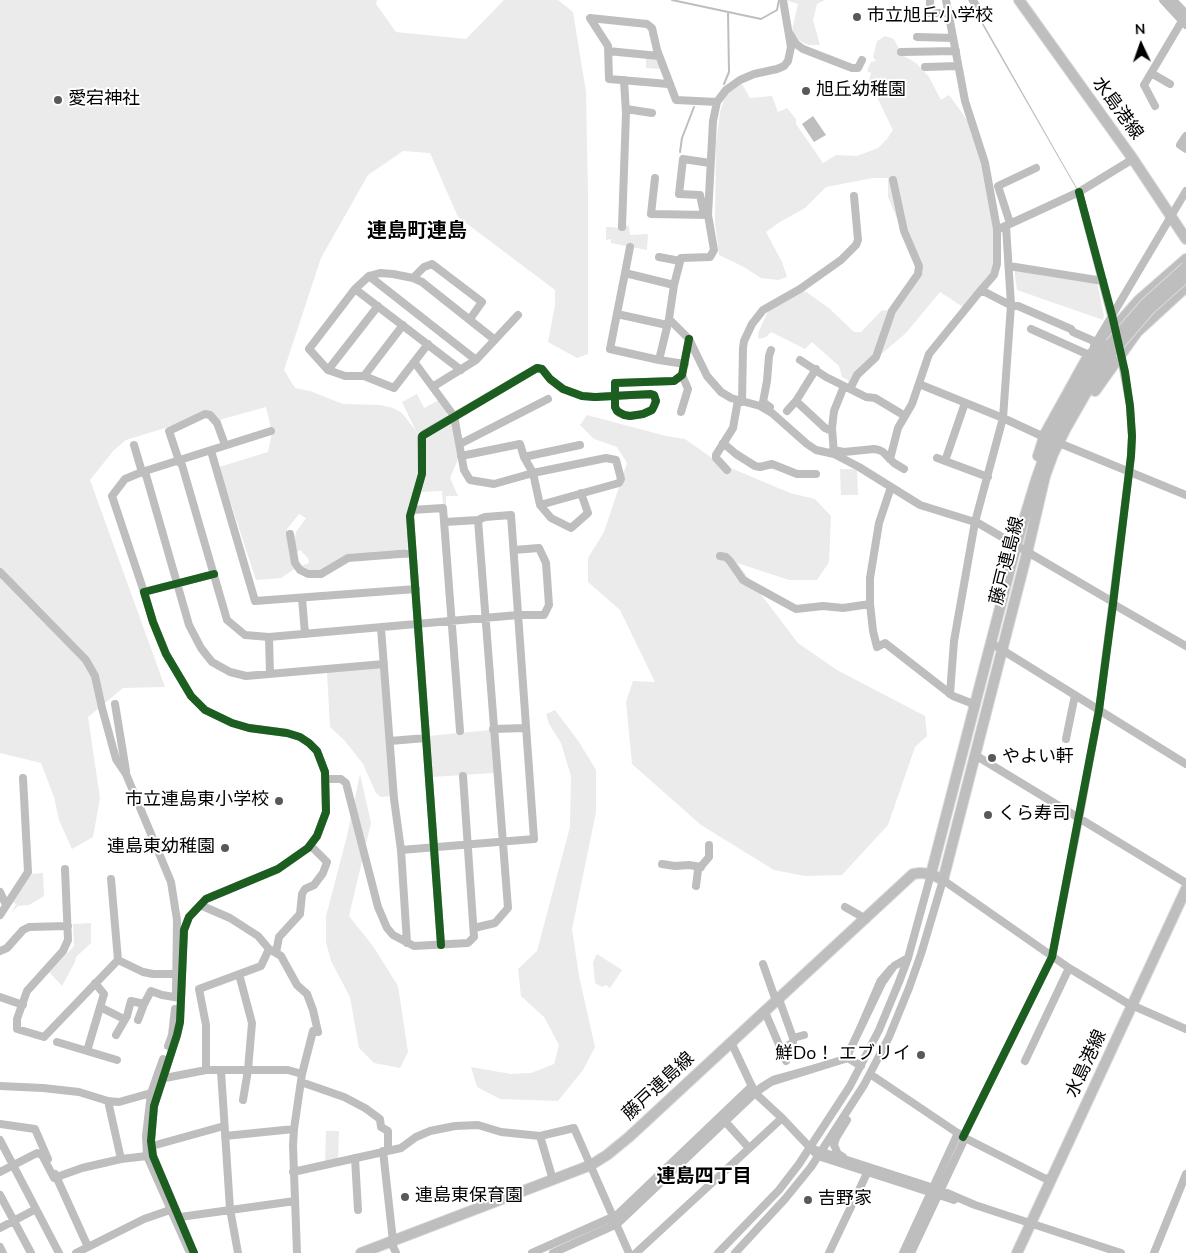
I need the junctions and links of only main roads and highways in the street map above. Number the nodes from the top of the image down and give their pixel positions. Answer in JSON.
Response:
{"nodes":[{"id":1,"x":1019,"y":0,"type":"edge"},
{"id":2,"x":1186,"y":239,"type":"edge"},
{"id":3,"x":1186,"y":259,"type":"edge"},
{"id":4,"x":1186,"y":267,"type":"edge"},
{"id":5,"x":1186,"y":277,"type":"edge"},
{"id":6,"x":1186,"y":287,"type":"edge"},
{"id":7,"x":1114,"y":350,"type":"junction"},
{"id":8,"x":1041,"y":491,"type":"junction"},
{"id":9,"x":1026,"y":511,"type":"junction"},
{"id":10,"x":931,"y":874,"type":"junction"},
{"id":11,"x":1186,"y":889,"type":"edge"},
{"id":12,"x":361,"y":1253,"type":"edge"},
{"id":13,"x":1017,"y":1253,"type":"edge"}],
"edges":[{"from":1,"to":2,"type":"main road","name":"水島港線"},
{"from":3,"to":9,"type":"main road"},
{"from":4,"to":7,"type":"main road","name":"藤戸連島線","bridge":true},
{"from":5,"to":7,"type":"main road","name":"藤戸連島線","bridge":true},
{"from":6,"to":7,"type":"main road"},
{"from":7,"to":8,"type":"main road"},
{"from":7,"to":8,"type":"main road","name":"藤戸連島線"},
{"from":7,"to":9,"type":"main road","name":"藤戸連島線"},
{"from":8,"to":10,"type":"main road","name":"藤戸連島線"},
{"from":9,"to":10,"type":"main road","name":"藤戸連島線"},
{"from":10,"to":12,"type":"main road","name":"藤戸連島線"},
{"from":11,"to":13,"type":"main road","name":"水島港線"}]}
